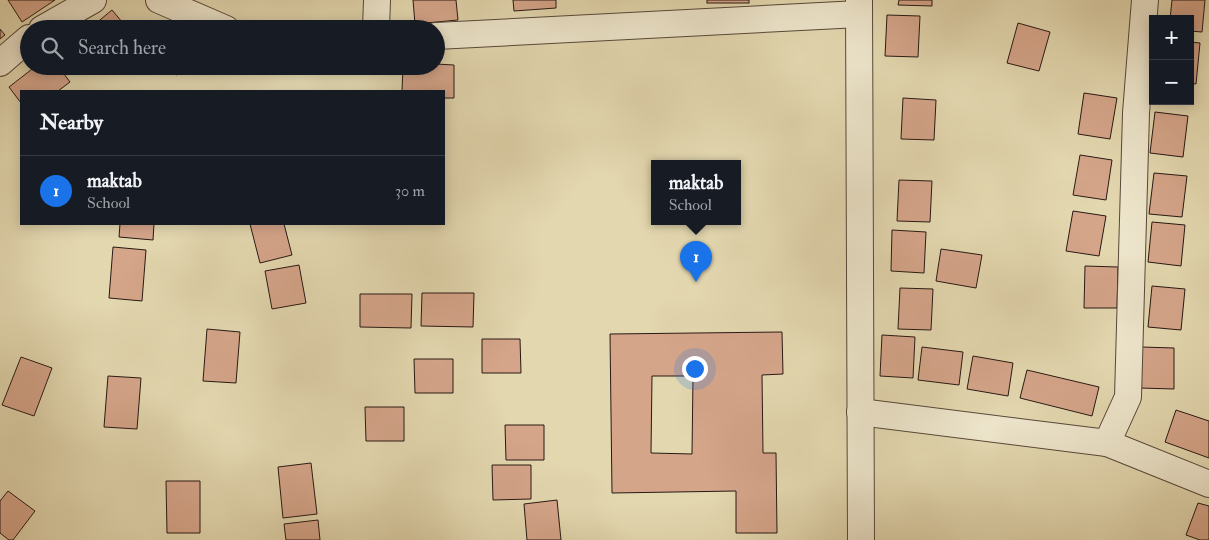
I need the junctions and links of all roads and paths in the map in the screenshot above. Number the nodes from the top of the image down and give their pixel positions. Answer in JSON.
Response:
{"nodes":[{"id":1,"x":93,"y":0,"type":"edge"},
{"id":2,"x":158,"y":0,"type":"edge"},
{"id":3,"x":377,"y":0,"type":"edge"},
{"id":4,"x":1145,"y":0,"type":"edge"},
{"id":5,"x":859,"y":7,"type":"edge"},
{"id":6,"x":58,"y":20,"type":"edge"},
{"id":7,"x":205,"y":20,"type":"edge"},
{"id":8,"x":376,"y":20,"type":"edge"},
{"id":9,"x":445,"y":35,"type":"edge"},
{"id":10,"x":20,"y":46,"type":"edge"},
{"id":11,"x":0,"y":63,"type":"edge"},
{"id":12,"x":860,"y":412,"type":"junction"},
{"id":13,"x":1107,"y":444,"type":"junction"},
{"id":14,"x":1209,"y":484,"type":"edge"},
{"id":15,"x":861,"y":540,"type":"edge"}],
"edges":[{"from":1,"to":6,"type":"street"},
{"from":2,"to":7,"type":"street"},
{"from":3,"to":8,"type":"street"},
{"from":4,"to":13,"type":"street"},
{"from":5,"to":9,"type":"street"},
{"from":5,"to":12,"type":"street"},
{"from":10,"to":11,"type":"street"},
{"from":12,"to":13,"type":"street"},
{"from":12,"to":15,"type":"street"},
{"from":13,"to":14,"type":"street"}]}
